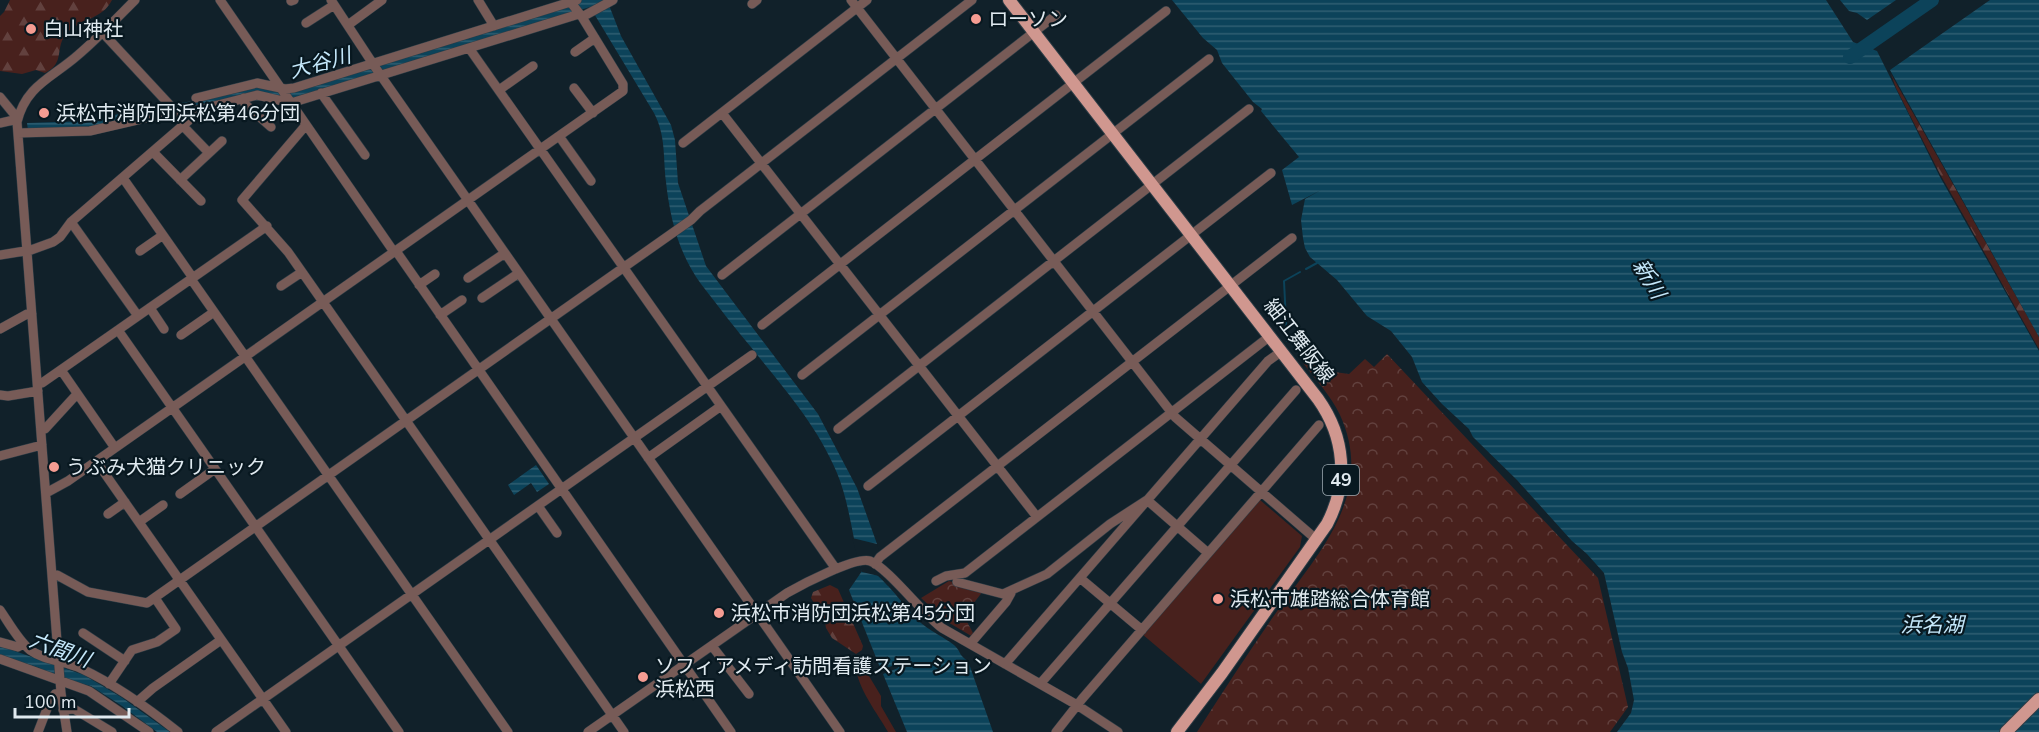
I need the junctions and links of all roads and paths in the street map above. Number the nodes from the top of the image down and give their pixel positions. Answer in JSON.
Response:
{"nodes":[{"id":1,"x":135,"y":0,"type":"edge"},
{"id":2,"x":220,"y":0,"type":"edge"},
{"id":3,"x":382,"y":0,"type":"edge"},
{"id":4,"x":478,"y":0,"type":"edge"},
{"id":5,"x":867,"y":0,"type":"edge"},
{"id":6,"x":972,"y":0,"type":"edge"},
{"id":7,"x":1009,"y":0,"type":"edge"},
{"id":8,"x":611,"y":1,"type":"edge"},
{"id":9,"x":333,"y":2,"type":"edge"},
{"id":10,"x":854,"y":4,"type":"edge"},
{"id":11,"x":575,"y":7,"type":"edge"},
{"id":12,"x":1167,"y":11,"type":"dead end"},
{"id":13,"x":1056,"y":15,"type":"dead end"},
{"id":14,"x":306,"y":23,"type":"dead end"},
{"id":15,"x":348,"y":25,"type":"junction"},
{"id":16,"x":494,"y":26,"type":"junction"},
{"id":17,"x":102,"y":32,"type":"junction"},
{"id":18,"x":1034,"y":32,"type":"junction"},
{"id":19,"x":595,"y":38,"type":"junction"},
{"id":20,"x":469,"y":48,"type":"junction"},
{"id":21,"x":575,"y":52,"type":"dead end"},
{"id":22,"x":896,"y":59,"type":"junction"},
{"id":23,"x":1209,"y":59,"type":"dead end"},
{"id":24,"x":533,"y":66,"type":"dead end"},
{"id":25,"x":377,"y":69,"type":"junction"},
{"id":26,"x":1074,"y":83,"type":"junction"},
{"id":27,"x":574,"y":88,"type":"dead end"},
{"id":28,"x":499,"y":90,"type":"junction"},
{"id":29,"x":321,"y":93,"type":"junction"},
{"id":30,"x":285,"y":95,"type":"junction"},
{"id":31,"x":0,"y":97,"type":"edge"},
{"id":32,"x":195,"y":98,"type":"dead end"},
{"id":33,"x":244,"y":98,"type":"junction"},
{"id":34,"x":174,"y":109,"type":"junction"},
{"id":35,"x":202,"y":109,"type":"junction"},
{"id":36,"x":1249,"y":109,"type":"dead end"},
{"id":37,"x":935,"y":110,"type":"junction"},
{"id":38,"x":593,"y":113,"type":"junction"},
{"id":39,"x":722,"y":113,"type":"junction"},
{"id":40,"x":18,"y":119,"type":"junction"},
{"id":41,"x":0,"y":123,"type":"edge"},
{"id":42,"x":184,"y":124,"type":"junction"},
{"id":43,"x":306,"y":125,"type":"junction"},
{"id":44,"x":271,"y":127,"type":"dead end"},
{"id":45,"x":18,"y":133,"type":"junction"},
{"id":46,"x":1113,"y":134,"type":"junction"},
{"id":47,"x":559,"y":136,"type":"junction"},
{"id":48,"x":222,"y":141,"type":"dead end"},
{"id":49,"x":683,"y":143,"type":"dead end"},
{"id":50,"x":541,"y":150,"type":"junction"},
{"id":51,"x":153,"y":152,"type":"junction"},
{"id":52,"x":209,"y":153,"type":"junction"},
{"id":53,"x":365,"y":155,"type":"dead end"},
{"id":54,"x":975,"y":160,"type":"junction"},
{"id":55,"x":762,"y":163,"type":"junction"},
{"id":56,"x":1271,"y":173,"type":"dead end"},
{"id":57,"x":123,"y":178,"type":"junction"},
{"id":58,"x":180,"y":180,"type":"junction"},
{"id":59,"x":591,"y":181,"type":"dead end"},
{"id":60,"x":1152,"y":184,"type":"junction"},
{"id":61,"x":468,"y":200,"type":"junction"},
{"id":62,"x":201,"y":201,"type":"dead end"},
{"id":63,"x":1014,"y":211,"type":"junction"},
{"id":64,"x":801,"y":214,"type":"junction"},
{"id":65,"x":71,"y":222,"type":"junction"},
{"id":66,"x":267,"y":226,"type":"junction"},
{"id":67,"x":163,"y":235,"type":"junction"},
{"id":68,"x":1192,"y":235,"type":"junction"},
{"id":69,"x":1292,"y":238,"type":"dead end"},
{"id":70,"x":27,"y":250,"type":"junction"},
{"id":71,"x":140,"y":251,"type":"dead end"},
{"id":72,"x":395,"y":252,"type":"junction"},
{"id":73,"x":505,"y":253,"type":"junction"},
{"id":74,"x":0,"y":255,"type":"edge"},
{"id":75,"x":1054,"y":261,"type":"junction"},
{"id":76,"x":840,"y":264,"type":"junction"},
{"id":77,"x":624,"y":268,"type":"junction"},
{"id":78,"x":302,"y":272,"type":"junction"},
{"id":79,"x":519,"y":273,"type":"junction"},
{"id":80,"x":435,"y":274,"type":"dead end"},
{"id":81,"x":722,"y":275,"type":"dead end"},
{"id":82,"x":192,"y":279,"type":"junction"},
{"id":83,"x":468,"y":279,"type":"dead end"},
{"id":84,"x":419,"y":285,"type":"junction"},
{"id":85,"x":281,"y":286,"type":"dead end"},
{"id":86,"x":1231,"y":286,"type":"junction"},
{"id":87,"x":482,"y":298,"type":"dead end"},
{"id":88,"x":462,"y":300,"type":"dead end"},
{"id":89,"x":323,"y":302,"type":"junction"},
{"id":90,"x":150,"y":308,"type":"junction"},
{"id":91,"x":1093,"y":311,"type":"junction"},
{"id":92,"x":214,"y":312,"type":"junction"},
{"id":93,"x":32,"y":314,"type":"junction"},
{"id":94,"x":440,"y":315,"type":"junction"},
{"id":95,"x":880,"y":315,"type":"junction"},
{"id":96,"x":138,"y":316,"type":"junction"},
{"id":97,"x":551,"y":320,"type":"junction"},
{"id":98,"x":762,"y":325,"type":"dead end"},
{"id":99,"x":0,"y":329,"type":"edge"},
{"id":100,"x":164,"y":329,"type":"dead end"},
{"id":101,"x":118,"y":330,"type":"junction"},
{"id":102,"x":181,"y":335,"type":"dead end"},
{"id":103,"x":1270,"y":336,"type":"junction"},
{"id":104,"x":1282,"y":351,"type":"junction"},
{"id":105,"x":752,"y":355,"type":"dead end"},
{"id":106,"x":245,"y":357,"type":"junction"},
{"id":107,"x":1132,"y":362,"type":"junction"},
{"id":108,"x":919,"y":366,"type":"junction"},
{"id":109,"x":61,"y":370,"type":"junction"},
{"id":110,"x":478,"y":371,"type":"junction"},
{"id":111,"x":802,"y":375,"type":"dead end"},
{"id":112,"x":38,"y":387,"type":"junction"},
{"id":113,"x":707,"y":387,"type":"junction"},
{"id":114,"x":1296,"y":390,"type":"dead end"},
{"id":115,"x":0,"y":392,"type":"edge"},
{"id":116,"x":77,"y":394,"type":"junction"},
{"id":117,"x":721,"y":406,"type":"junction"},
{"id":118,"x":172,"y":408,"type":"junction"},
{"id":119,"x":1172,"y":413,"type":"junction"},
{"id":120,"x":958,"y":416,"type":"junction"},
{"id":121,"x":406,"y":421,"type":"junction"},
{"id":122,"x":1319,"y":425,"type":"dead end"},
{"id":123,"x":838,"y":429,"type":"dead end"},
{"id":124,"x":41,"y":430,"type":"junction"},
{"id":125,"x":634,"y":438,"type":"junction"},
{"id":126,"x":1200,"y":440,"type":"junction"},
{"id":127,"x":42,"y":445,"type":"junction"},
{"id":128,"x":116,"y":448,"type":"junction"},
{"id":129,"x":0,"y":456,"type":"edge"},
{"id":130,"x":648,"y":458,"type":"junction"},
{"id":131,"x":96,"y":462,"type":"junction"},
{"id":132,"x":998,"y":467,"type":"junction"},
{"id":133,"x":1230,"y":467,"type":"junction"},
{"id":134,"x":215,"y":469,"type":"junction"},
{"id":135,"x":329,"y":476,"type":"junction"},
{"id":136,"x":868,"y":486,"type":"dead end"},
{"id":137,"x":561,"y":489,"type":"junction"},
{"id":138,"x":46,"y":493,"type":"junction"},
{"id":139,"x":1260,"y":493,"type":"junction"},
{"id":140,"x":180,"y":494,"type":"dead end"},
{"id":141,"x":1148,"y":501,"type":"junction"},
{"id":142,"x":125,"y":502,"type":"junction"},
{"id":143,"x":164,"y":505,"type":"dead end"},
{"id":144,"x":538,"y":506,"type":"junction"},
{"id":145,"x":108,"y":514,"type":"dead end"},
{"id":146,"x":1037,"y":517,"type":"junction"},
{"id":147,"x":139,"y":522,"type":"junction"},
{"id":148,"x":1178,"y":526,"type":"junction"},
{"id":149,"x":256,"y":527,"type":"junction"},
{"id":150,"x":557,"y":533,"type":"dead end"},
{"id":151,"x":490,"y":540,"type":"junction"},
{"id":152,"x":1317,"y":540,"type":"junction"},
{"id":153,"x":1208,"y":553,"type":"junction"},
{"id":154,"x":878,"y":561,"type":"junction"},
{"id":155,"x":836,"y":569,"type":"junction"},
{"id":156,"x":52,"y":576,"type":"junction"},
{"id":157,"x":1080,"y":578,"type":"junction"},
{"id":158,"x":180,"y":580,"type":"junction"},
{"id":159,"x":936,"y":581,"type":"dead end"},
{"id":160,"x":957,"y":582,"type":"dead end"},
{"id":161,"x":1010,"y":591,"type":"junction"},
{"id":162,"x":412,"y":594,"type":"junction"},
{"id":163,"x":155,"y":598,"type":"junction"},
{"id":164,"x":1111,"y":603,"type":"junction"},
{"id":165,"x":0,"y":610,"type":"edge"},
{"id":166,"x":757,"y":614,"type":"junction"},
{"id":167,"x":1142,"y":630,"type":"junction"},
{"id":168,"x":83,"y":633,"type":"dead end"},
{"id":169,"x":221,"y":640,"type":"junction"},
{"id":170,"x":0,"y":642,"type":"edge"},
{"id":171,"x":23,"y":644,"type":"junction"},
{"id":172,"x":970,"y":644,"type":"junction"},
{"id":173,"x":712,"y":645,"type":"junction"},
{"id":174,"x":339,"y":646,"type":"junction"},
{"id":175,"x":0,"y":658,"type":"edge"},
{"id":176,"x":125,"y":661,"type":"junction"},
{"id":177,"x":59,"y":662,"type":"junction"},
{"id":178,"x":1005,"y":664,"type":"junction"},
{"id":179,"x":684,"y":665,"type":"junction"},
{"id":180,"x":1222,"y":673,"type":"junction"},
{"id":181,"x":60,"y":681,"type":"junction"},
{"id":182,"x":109,"y":684,"type":"junction"},
{"id":183,"x":1040,"y":684,"type":"junction"},
{"id":184,"x":61,"y":693,"type":"junction"},
{"id":185,"x":749,"y":694,"type":"dead end"},
{"id":186,"x":263,"y":699,"type":"junction"},
{"id":187,"x":2039,"y":699,"type":"edge"},
{"id":188,"x":137,"y":702,"type":"junction"},
{"id":189,"x":1077,"y":705,"type":"junction"},
{"id":190,"x":63,"y":710,"type":"junction"},
{"id":191,"x":612,"y":715,"type":"junction"},
{"id":192,"x":143,"y":730,"type":"edge"},
{"id":193,"x":221,"y":730,"type":"edge"},
{"id":194,"x":41,"y":731,"type":"edge"},
{"id":195,"x":67,"y":732,"type":"edge"},
{"id":196,"x":112,"y":732,"type":"edge"},
{"id":197,"x":178,"y":732,"type":"edge"},
{"id":198,"x":286,"y":732,"type":"edge"},
{"id":199,"x":399,"y":732,"type":"edge"},
{"id":200,"x":508,"y":732,"type":"edge"},
{"id":201,"x":588,"y":732,"type":"edge"},
{"id":202,"x":624,"y":732,"type":"edge"},
{"id":203,"x":731,"y":732,"type":"edge"},
{"id":204,"x":840,"y":732,"type":"edge"},
{"id":205,"x":1056,"y":732,"type":"edge"},
{"id":206,"x":1118,"y":732,"type":"edge"},
{"id":207,"x":1177,"y":732,"type":"edge"},
{"id":208,"x":1188,"y":732,"type":"edge"},
{"id":209,"x":2006,"y":732,"type":"edge"}],
"edges":[{"from":1,"to":17,"type":"street"},
{"from":2,"to":30,"type":"street"},
{"from":3,"to":15,"type":"street"},
{"from":4,"to":16,"type":"street"},
{"from":5,"to":10,"type":"street"},
{"from":6,"to":22,"type":"street"},
{"from":7,"to":18,"type":"main road","name":"細江舞阪線","number":"49"},
{"from":8,"to":11,"type":"street"},
{"from":9,"to":14,"type":"street"},
{"from":9,"to":15,"type":"street"},
{"from":10,"to":22,"type":"street"},
{"from":10,"to":39,"type":"street"},
{"from":11,"to":16,"type":"street"},
{"from":11,"to":19,"type":"street"},
{"from":11,"to":20,"type":"street"},
{"from":12,"to":26,"type":"street"},
{"from":13,"to":18,"type":"street"},
{"from":15,"to":25,"type":"street"},
{"from":16,"to":25,"type":"street"},
{"from":17,"to":34,"type":"street"},
{"from":17,"to":40,"type":"street"},
{"from":18,"to":26,"type":"main road","name":"細江舞阪線","number":"49"},
{"from":18,"to":37,"type":"street"},
{"from":19,"to":21,"type":"street"},
{"from":19,"to":38,"type":"street"},
{"from":20,"to":25,"type":"street"},
{"from":20,"to":28,"type":"street"},
{"from":22,"to":37,"type":"street"},
{"from":22,"to":55,"type":"street"},
{"from":23,"to":46,"type":"street"},
{"from":24,"to":28,"type":"street"},
{"from":25,"to":29,"type":"street"},
{"from":25,"to":30,"type":"street"},
{"from":25,"to":61,"type":"street"},
{"from":26,"to":46,"type":"main road","name":"細江舞阪線","number":"49"},
{"from":26,"to":54,"type":"street"},
{"from":27,"to":38,"type":"street"},
{"from":28,"to":50,"type":"street"},
{"from":29,"to":30,"type":"street"},
{"from":29,"to":53,"type":"street"},
{"from":30,"to":32,"type":"street"},
{"from":30,"to":33,"type":"street"},
{"from":30,"to":43,"type":"street"},
{"from":31,"to":40,"type":"street"},
{"from":33,"to":35,"type":"street"},
{"from":33,"to":44,"type":"street"},
{"from":34,"to":35,"type":"street"},
{"from":34,"to":42,"type":"street"},
{"from":34,"to":45,"type":"street"},
{"from":35,"to":42,"type":"street"},
{"from":36,"to":60,"type":"street"},
{"from":37,"to":54,"type":"street"},
{"from":37,"to":64,"type":"street"},
{"from":38,"to":47,"type":"street"},
{"from":39,"to":49,"type":"street"},
{"from":39,"to":55,"type":"street"},
{"from":40,"to":41,"type":"street"},
{"from":40,"to":45,"type":"street"},
{"from":42,"to":51,"type":"street"},
{"from":42,"to":52,"type":"street"},
{"from":43,"to":66,"type":"street"},
{"from":43,"to":72,"type":"street"},
{"from":45,"to":70,"type":"street"},
{"from":46,"to":60,"type":"main road","name":"細江舞阪線","number":"49"},
{"from":46,"to":63,"type":"street"},
{"from":47,"to":50,"type":"street"},
{"from":47,"to":59,"type":"street"},
{"from":48,"to":52,"type":"street"},
{"from":50,"to":61,"type":"street"},
{"from":50,"to":77,"type":"street"},
{"from":51,"to":57,"type":"street"},
{"from":51,"to":58,"type":"street"},
{"from":52,"to":58,"type":"street"},
{"from":54,"to":63,"type":"street"},
{"from":54,"to":76,"type":"street"},
{"from":55,"to":64,"type":"street"},
{"from":55,"to":77,"type":"street"},
{"from":56,"to":68,"type":"street"},
{"from":57,"to":65,"type":"street"},
{"from":57,"to":67,"type":"street"},
{"from":58,"to":62,"type":"street"},
{"from":60,"to":68,"type":"main road","name":"細江舞阪線","number":"49"},
{"from":60,"to":75,"type":"street"},
{"from":61,"to":72,"type":"street"},
{"from":61,"to":73,"type":"street"},
{"from":63,"to":75,"type":"street"},
{"from":63,"to":95,"type":"street"},
{"from":64,"to":76,"type":"street"},
{"from":64,"to":81,"type":"street"},
{"from":65,"to":70,"type":"street"},
{"from":65,"to":96,"type":"street"},
{"from":66,"to":78,"type":"street"},
{"from":66,"to":82,"type":"street"},
{"from":67,"to":71,"type":"street"},
{"from":67,"to":82,"type":"street"},
{"from":68,"to":86,"type":"main road","name":"細江舞阪線","number":"49"},
{"from":68,"to":91,"type":"street"},
{"from":69,"to":86,"type":"street"},
{"from":70,"to":74,"type":"street"},
{"from":70,"to":93,"type":"street"},
{"from":72,"to":84,"type":"street"},
{"from":72,"to":89,"type":"street"},
{"from":73,"to":79,"type":"street"},
{"from":73,"to":83,"type":"street"},
{"from":75,"to":91,"type":"street"},
{"from":75,"to":108,"type":"street"},
{"from":76,"to":95,"type":"street"},
{"from":76,"to":98,"type":"street"},
{"from":77,"to":97,"type":"street"},
{"from":77,"to":113,"type":"street"},
{"from":78,"to":85,"type":"street"},
{"from":78,"to":89,"type":"street"},
{"from":79,"to":87,"type":"street"},
{"from":79,"to":97,"type":"street"},
{"from":80,"to":84,"type":"street"},
{"from":82,"to":90,"type":"street"},
{"from":82,"to":92,"type":"street"},
{"from":84,"to":94,"type":"street"},
{"from":86,"to":103,"type":"main road","name":"細江舞阪線","number":"49"},
{"from":86,"to":107,"type":"street"},
{"from":88,"to":94,"type":"street"},
{"from":89,"to":106,"type":"street"},
{"from":89,"to":121,"type":"street"},
{"from":90,"to":96,"type":"street"},
{"from":90,"to":100,"type":"street"},
{"from":91,"to":107,"type":"street"},
{"from":91,"to":120,"type":"street"},
{"from":92,"to":102,"type":"street"},
{"from":92,"to":106,"type":"street"},
{"from":93,"to":99,"type":"street"},
{"from":93,"to":112,"type":"street"},
{"from":94,"to":110,"type":"street"},
{"from":95,"to":108,"type":"street"},
{"from":95,"to":111,"type":"street"},
{"from":96,"to":101,"type":"street"},
{"from":97,"to":110,"type":"street"},
{"from":97,"to":125,"type":"street"},
{"from":101,"to":109,"type":"street"},
{"from":101,"to":118,"type":"street"},
{"from":103,"to":104,"type":"main road","name":"細江舞阪線","number":"49"},
{"from":103,"to":119,"type":"street"},
{"from":104,"to":126,"type":"street"},
{"from":104,"to":152,"type":"main road","name":"細江舞阪線","number":"49"},
{"from":105,"to":113,"type":"street"},
{"from":106,"to":118,"type":"street"},
{"from":106,"to":135,"type":"street"},
{"from":107,"to":119,"type":"street"},
{"from":107,"to":132,"type":"street"},
{"from":108,"to":120,"type":"street"},
{"from":108,"to":123,"type":"street"},
{"from":109,"to":112,"type":"street"},
{"from":109,"to":116,"type":"street"},
{"from":110,"to":121,"type":"street"},
{"from":110,"to":137,"type":"street"},
{"from":112,"to":115,"type":"street"},
{"from":112,"to":124,"type":"street"},
{"from":113,"to":117,"type":"street"},
{"from":113,"to":125,"type":"street"},
{"from":114,"to":133,"type":"street"},
{"from":116,"to":124,"type":"street"},
{"from":116,"to":128,"type":"street"},
{"from":117,"to":130,"type":"street"},
{"from":117,"to":155,"type":"street"},
{"from":118,"to":128,"type":"street"},
{"from":118,"to":134,"type":"street"},
{"from":119,"to":126,"type":"street"},
{"from":119,"to":146,"type":"street"},
{"from":120,"to":132,"type":"street"},
{"from":120,"to":136,"type":"street"},
{"from":121,"to":135,"type":"street"},
{"from":121,"to":151,"type":"street"},
{"from":122,"to":139,"type":"street"},
{"from":124,"to":127,"type":"street"},
{"from":125,"to":130,"type":"street"},
{"from":125,"to":137,"type":"street"},
{"from":126,"to":133,"type":"street"},
{"from":126,"to":141,"type":"street"},
{"from":127,"to":129,"type":"street"},
{"from":127,"to":138,"type":"street"},
{"from":128,"to":131,"type":"street"},
{"from":130,"to":166,"type":"street"},
{"from":131,"to":138,"type":"street"},
{"from":131,"to":142,"type":"street"},
{"from":132,"to":146,"type":"street"},
{"from":132,"to":154,"type":"street"},
{"from":133,"to":139,"type":"street"},
{"from":133,"to":148,"type":"street"},
{"from":134,"to":140,"type":"street"},
{"from":134,"to":149,"type":"street"},
{"from":135,"to":149,"type":"street"},
{"from":135,"to":162,"type":"street"},
{"from":137,"to":144,"type":"street"},
{"from":137,"to":179,"type":"street"},
{"from":138,"to":156,"type":"street"},
{"from":139,"to":152,"type":"street"},
{"from":139,"to":153,"type":"street"},
{"from":141,"to":148,"type":"street"},
{"from":141,"to":157,"type":"street"},
{"from":141,"to":161,"type":"street"},
{"from":142,"to":145,"type":"street"},
{"from":142,"to":147,"type":"street"},
{"from":143,"to":147,"type":"street"},
{"from":144,"to":150,"type":"street"},
{"from":144,"to":151,"type":"street"},
{"from":146,"to":159,"type":"street"},
{"from":147,"to":158,"type":"street"},
{"from":148,"to":153,"type":"street"},
{"from":148,"to":164,"type":"street"},
{"from":149,"to":158,"type":"street"},
{"from":149,"to":174,"type":"street"},
{"from":151,"to":162,"type":"street"},
{"from":151,"to":191,"type":"street"},
{"from":152,"to":180,"type":"main road","name":"細江舞阪線","number":"49"},
{"from":153,"to":167,"type":"street"},
{"from":154,"to":155,"type":"street"},
{"from":154,"to":172,"type":"street"},
{"from":155,"to":166,"type":"street"},
{"from":156,"to":163,"type":"street"},
{"from":156,"to":177,"type":"street"},
{"from":157,"to":164,"type":"street"},
{"from":157,"to":178,"type":"street"},
{"from":158,"to":163,"type":"street"},
{"from":158,"to":169,"type":"street"},
{"from":160,"to":161,"type":"street"},
{"from":161,"to":172,"type":"street"},
{"from":162,"to":174,"type":"street"},
{"from":162,"to":200,"type":"street"},
{"from":163,"to":176,"type":"street"},
{"from":164,"to":167,"type":"street"},
{"from":164,"to":183,"type":"street"},
{"from":165,"to":171,"type":"street"},
{"from":166,"to":173,"type":"street"},
{"from":166,"to":204,"type":"street"},
{"from":167,"to":189,"type":"street"},
{"from":168,"to":176,"type":"street"},
{"from":169,"to":186,"type":"street"},
{"from":169,"to":188,"type":"street"},
{"from":170,"to":171,"type":"street"},
{"from":171,"to":177,"type":"street"},
{"from":172,"to":178,"type":"street"},
{"from":173,"to":179,"type":"street"},
{"from":173,"to":185,"type":"street"},
{"from":174,"to":186,"type":"street"},
{"from":174,"to":199,"type":"street"},
{"from":175,"to":181,"type":"street"},
{"from":176,"to":182,"type":"street"},
{"from":177,"to":181,"type":"street"},
{"from":177,"to":182,"type":"street"},
{"from":178,"to":183,"type":"street"},
{"from":179,"to":191,"type":"street"},
{"from":179,"to":203,"type":"street"},
{"from":180,"to":207,"type":"main road","name":"細江舞阪線","number":"49"},
{"from":180,"to":208,"type":"main road"},
{"from":181,"to":184,"type":"street"},
{"from":181,"to":192,"type":"street"},
{"from":182,"to":188,"type":"street"},
{"from":183,"to":189,"type":"street"},
{"from":184,"to":190,"type":"street"},
{"from":184,"to":194,"type":"street"},
{"from":186,"to":193,"type":"street"},
{"from":186,"to":198,"type":"street"},
{"from":187,"to":209,"type":"main road"},
{"from":188,"to":197,"type":"street"},
{"from":189,"to":205,"type":"street"},
{"from":189,"to":206,"type":"street"},
{"from":190,"to":195,"type":"street"},
{"from":190,"to":196,"type":"street"},
{"from":191,"to":201,"type":"street"},
{"from":191,"to":202,"type":"street"}]}
